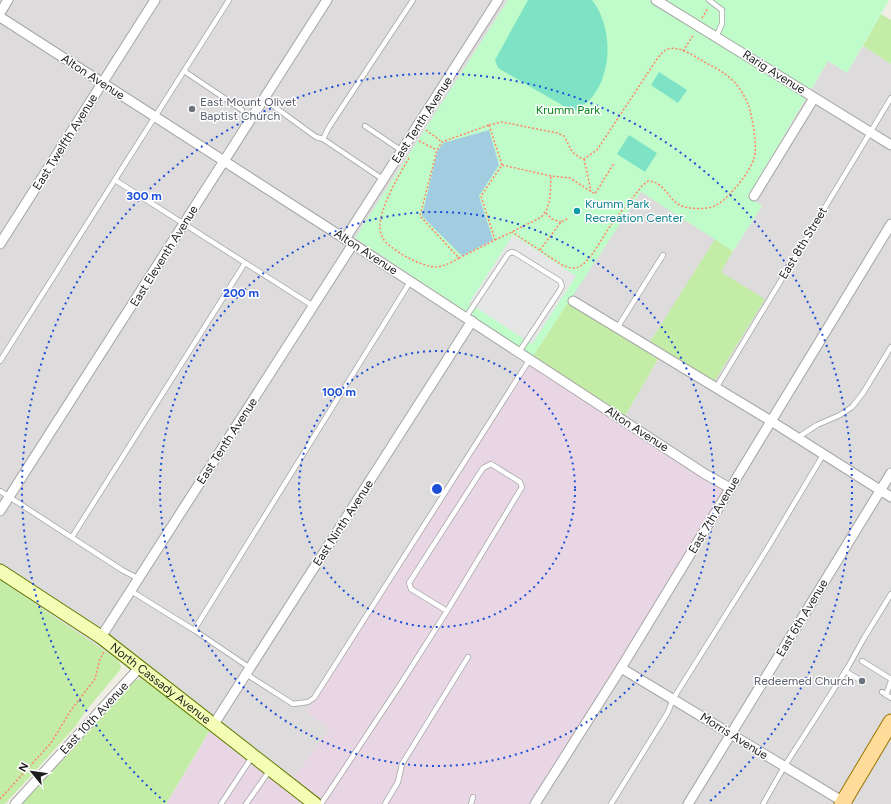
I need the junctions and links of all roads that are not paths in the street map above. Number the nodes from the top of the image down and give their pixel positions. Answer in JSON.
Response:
{"nodes":[{"id":1,"x":8,"y":0,"type":"edge"},
{"id":2,"x":155,"y":0,"type":"edge"},
{"id":3,"x":230,"y":0,"type":"edge"},
{"id":4,"x":327,"y":0,"type":"edge"},
{"id":5,"x":413,"y":0,"type":"edge"},
{"id":6,"x":498,"y":0,"type":"edge"},
{"id":7,"x":656,"y":0,"type":"edge"},
{"id":8,"x":711,"y":1,"type":"edge"},
{"id":9,"x":0,"y":13,"type":"edge"},
{"id":10,"x":0,"y":17,"type":"edge"},
{"id":11,"x":716,"y":37,"type":"junction"},
{"id":12,"x":184,"y":71,"type":"junction"},
{"id":13,"x":102,"y":83,"type":"junction"},
{"id":14,"x":814,"y":98,"type":"junction"},
{"id":15,"x":891,"y":98,"type":"edge"},
{"id":16,"x":264,"y":99,"type":"junction"},
{"id":17,"x":242,"y":110,"type":"dead end"},
{"id":18,"x":154,"y":117,"type":"junction"},
{"id":19,"x":365,"y":126,"type":"dead end"},
{"id":20,"x":870,"y":132,"type":"junction"},
{"id":21,"x":323,"y":139,"type":"junction"},
{"id":22,"x":891,"y":145,"type":"edge"},
{"id":23,"x":402,"y":151,"type":"junction"},
{"id":24,"x":224,"y":161,"type":"junction"},
{"id":25,"x":115,"y":180,"type":"junction"},
{"id":26,"x":384,"y":180,"type":"junction"},
{"id":27,"x":754,"y":196,"type":"dead end"},
{"id":28,"x":183,"y":224,"type":"junction"},
{"id":29,"x":891,"y":224,"type":"edge"},
{"id":30,"x":349,"y":242,"type":"junction"},
{"id":31,"x":0,"y":244,"type":"edge"},
{"id":32,"x":663,"y":255,"type":"dead end"},
{"id":33,"x":245,"y":263,"type":"junction"},
{"id":34,"x":411,"y":281,"type":"junction"},
{"id":35,"x":573,"y":301,"type":"dead end"},
{"id":36,"x":313,"y":306,"type":"junction"},
{"id":37,"x":469,"y":319,"type":"junction"},
{"id":38,"x":617,"y":328,"type":"junction"},
{"id":39,"x":891,"y":347,"type":"edge"},
{"id":40,"x":519,"y":352,"type":"junction"},
{"id":41,"x":530,"y":359,"type":"junction"},
{"id":42,"x":0,"y":361,"type":"edge"},
{"id":43,"x":715,"y":388,"type":"junction"},
{"id":44,"x":771,"y":421,"type":"junction"},
{"id":45,"x":796,"y":438,"type":"junction"},
{"id":46,"x":823,"y":455,"type":"junction"},
{"id":47,"x":891,"y":473,"type":"edge"},
{"id":48,"x":730,"y":488,"type":"junction"},
{"id":49,"x":880,"y":490,"type":"junction"},
{"id":50,"x":0,"y":491,"type":"edge"},
{"id":51,"x":9,"y":497,"type":"junction"},
{"id":52,"x":891,"y":497,"type":"edge"},
{"id":53,"x":0,"y":511,"type":"edge"},
{"id":54,"x":72,"y":537,"type":"junction"},
{"id":55,"x":0,"y":571,"type":"edge"},
{"id":56,"x":139,"y":579,"type":"junction"},
{"id":57,"x":131,"y":591,"type":"junction"},
{"id":58,"x":891,"y":594,"type":"edge"},
{"id":59,"x":447,"y":611,"type":"junction"},
{"id":60,"x":194,"y":630,"type":"junction"},
{"id":61,"x":104,"y":643,"type":"junction"},
{"id":62,"x":468,"y":657,"type":"dead end"},
{"id":63,"x":862,"y":661,"type":"dead end"},
{"id":64,"x":140,"y":667,"type":"junction"},
{"id":65,"x":621,"y":668,"type":"junction"},
{"id":66,"x":248,"y":671,"type":"junction"},
{"id":67,"x":845,"y":671,"type":"junction"},
{"id":68,"x":860,"y":680,"type":"dead end"},
{"id":69,"x":891,"y":680,"type":"edge"},
{"id":70,"x":891,"y":698,"type":"edge"},
{"id":71,"x":673,"y":699,"type":"junction"},
{"id":72,"x":891,"y":722,"type":"edge"},
{"id":73,"x":214,"y":724,"type":"junction"},
{"id":74,"x":731,"y":734,"type":"junction"},
{"id":75,"x":254,"y":755,"type":"junction"},
{"id":76,"x":784,"y":767,"type":"junction"},
{"id":77,"x":271,"y":769,"type":"junction"},
{"id":78,"x":472,"y":797,"type":"dead end"},
{"id":79,"x":844,"y":803,"type":"edge"},
{"id":80,"x":15,"y":804,"type":"edge"},
{"id":81,"x":221,"y":804,"type":"edge"},
{"id":82,"x":246,"y":804,"type":"edge"},
{"id":83,"x":315,"y":804,"type":"edge"},
{"id":84,"x":320,"y":804,"type":"edge"},
{"id":85,"x":385,"y":804,"type":"edge"},
{"id":86,"x":471,"y":804,"type":"edge"},
{"id":87,"x":535,"y":804,"type":"edge"},
{"id":88,"x":611,"y":804,"type":"edge"},
{"id":89,"x":688,"y":804,"type":"edge"},
{"id":90,"x":763,"y":804,"type":"edge"}],
"edges":[{"from":1,"to":9,"type":"street"},
{"from":2,"to":13,"type":"street","name":"East Twelfth Avenue"},
{"from":3,"to":12,"type":"lane"},
{"from":4,"to":16,"type":"street","name":"East Eleventh Avenue"},
{"from":5,"to":21,"type":"lane"},
{"from":6,"to":23,"type":"street","name":"East Tenth Avenue"},
{"from":7,"to":11,"type":"street","name":"Rarig Avenue"},
{"from":8,"to":11,"type":"lane"},
{"from":10,"to":13,"type":"street","name":"Alton Avenue"},
{"from":11,"to":14,"type":"street","name":"Rarig Avenue"},
{"from":12,"to":17,"type":"lane"},
{"from":12,"to":18,"type":"lane"},
{"from":13,"to":18,"type":"street","name":"Alton Avenue"},
{"from":13,"to":31,"type":"street","name":"East Twelfth Avenue"},
{"from":14,"to":20,"type":"street","name":"Rarig Avenue"},
{"from":14,"to":27,"type":"street"},
{"from":15,"to":20,"type":"lane","name":"East 8th Street"},
{"from":16,"to":21,"type":"lane"},
{"from":16,"to":24,"type":"street","name":"East Eleventh Avenue"},
{"from":18,"to":24,"type":"street","name":"Alton Avenue"},
{"from":18,"to":25,"type":"lane"},
{"from":19,"to":23,"type":"lane"},
{"from":20,"to":22,"type":"street","name":"Rarig Avenue"},
{"from":20,"to":43,"type":"lane","name":"East 8th Street"},
{"from":21,"to":26,"type":"lane"},
{"from":23,"to":26,"type":"street","name":"East Tenth Avenue"},
{"from":24,"to":28,"type":"street","name":"East Eleventh Avenue"},
{"from":24,"to":30,"type":"street","name":"Alton Avenue"},
{"from":25,"to":28,"type":"lane"},
{"from":25,"to":42,"type":"lane"},
{"from":26,"to":30,"type":"street","name":"East Tenth Avenue"},
{"from":28,"to":33,"type":"lane"},
{"from":28,"to":51,"type":"street","name":"East Eleventh Avenue"},
{"from":29,"to":44,"type":"street","name":"East 7th Avenue"},
{"from":30,"to":34,"type":"street","name":"Alton Avenue"},
{"from":30,"to":36,"type":"street","name":"East Tenth Avenue"},
{"from":32,"to":38,"type":"lane"},
{"from":33,"to":36,"type":"lane"},
{"from":33,"to":54,"type":"lane"},
{"from":34,"to":37,"type":"street","name":"Alton Avenue"},
{"from":34,"to":60,"type":"lane"},
{"from":35,"to":38,"type":"street"},
{"from":36,"to":56,"type":"street","name":"East Tenth Avenue"},
{"from":37,"to":40,"type":"street","name":"Alton Avenue"},
{"from":37,"to":40,"type":"lane"},
{"from":37,"to":66,"type":"street","name":"East Ninth Avenue"},
{"from":38,"to":43,"type":"street"},
{"from":39,"to":45,"type":"lane"},
{"from":40,"to":41,"type":"street","name":"Alton Avenue"},
{"from":41,"to":48,"type":"street","name":"Alton Avenue"},
{"from":41,"to":66,"type":"lane"},
{"from":43,"to":44,"type":"street"},
{"from":44,"to":45,"type":"street"},
{"from":44,"to":48,"type":"street","name":"East 7th Avenue"},
{"from":45,"to":46,"type":"street"},
{"from":46,"to":49,"type":"street"},
{"from":46,"to":71,"type":"lane"},
{"from":47,"to":49,"type":"street","name":"East 6th Avenue"},
{"from":48,"to":65,"type":"street","name":"East 7th Avenue"},
{"from":49,"to":52,"type":"street"},
{"from":49,"to":74,"type":"street","name":"East 6th Avenue"},
{"from":50,"to":51,"type":"lane"},
{"from":51,"to":53,"type":"street","name":"East Eleventh Avenue"},
{"from":51,"to":54,"type":"lane"},
{"from":54,"to":56,"type":"lane"},
{"from":55,"to":61,"type":"main road","name":"North Cassady Avenue"},
{"from":56,"to":57,"type":"street","name":"East Tenth Avenue"},
{"from":57,"to":60,"type":"lane"},
{"from":57,"to":61,"type":"street","name":"East Tenth Avenue"},
{"from":58,"to":67,"type":"lane"},
{"from":59,"to":59,"type":"lane"},
{"from":59,"to":84,"type":"lane"},
{"from":60,"to":66,"type":"lane"},
{"from":61,"to":64,"type":"main road","name":"North Cassady Avenue"},
{"from":62,"to":85,"type":"lane"},
{"from":63,"to":69,"type":"lane"},
{"from":64,"to":73,"type":"main road","name":"North Cassady Avenue"},
{"from":64,"to":80,"type":"street","name":"East 10th Avenue"},
{"from":65,"to":71,"type":"street","name":"Morris Avenue"},
{"from":65,"to":87,"type":"street","name":"East 7th Avenue"},
{"from":66,"to":73,"type":"street","name":"East Ninth Avenue"},
{"from":67,"to":68,"type":"lane"},
{"from":67,"to":76,"type":"lane"},
{"from":69,"to":70,"type":"lane"},
{"from":71,"to":74,"type":"street","name":"Morris Avenue"},
{"from":71,"to":88,"type":"lane"},
{"from":72,"to":79,"type":"main road"},
{"from":73,"to":75,"type":"main road","name":"North Cassady Avenue"},
{"from":74,"to":76,"type":"street","name":"Morris Avenue"},
{"from":74,"to":89,"type":"street","name":"East 6th Avenue"},
{"from":75,"to":77,"type":"main road","name":"North Cassady Avenue"},
{"from":75,"to":81,"type":"lane"},
{"from":76,"to":79,"type":"street","name":"Morris Avenue"},
{"from":76,"to":90,"type":"lane"},
{"from":77,"to":82,"type":"lane"},
{"from":77,"to":83,"type":"main road","name":"North Cassady Avenue"},
{"from":78,"to":86,"type":"lane"}]}
